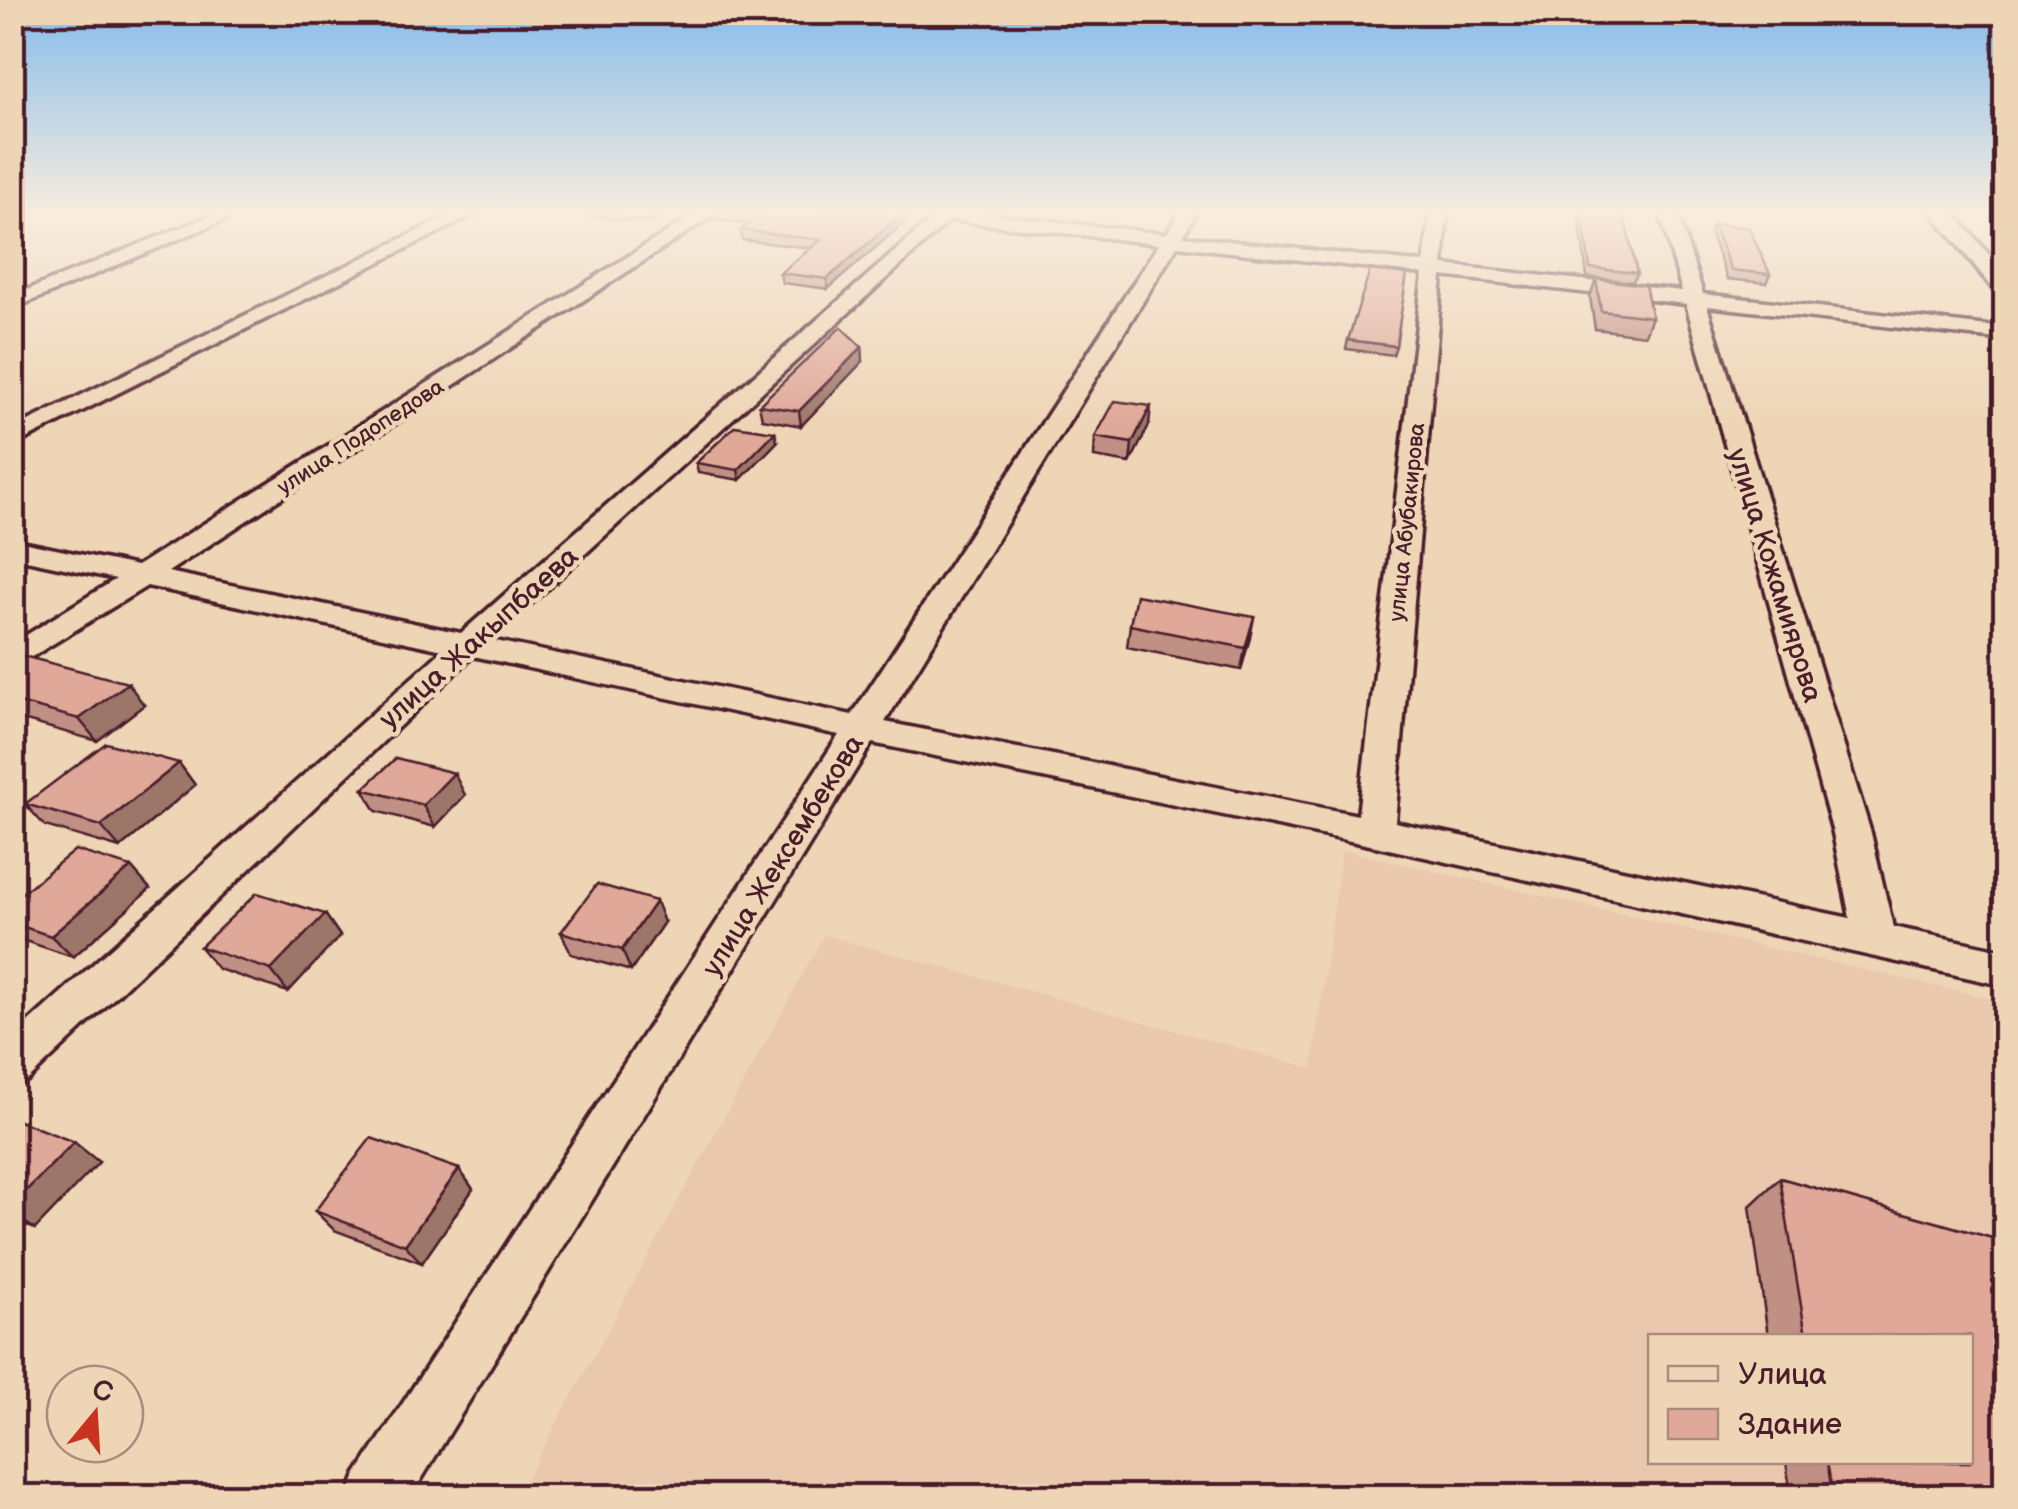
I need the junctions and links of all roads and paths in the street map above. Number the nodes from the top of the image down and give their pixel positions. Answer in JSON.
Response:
{"nodes":[{"id":1,"x":60,"y":283,"type":"edge"},
{"id":2,"x":326,"y":283,"type":"edge"},
{"id":3,"x":598,"y":283,"type":"edge"},
{"id":4,"x":869,"y":283,"type":"edge"},
{"id":5,"x":1144,"y":283,"type":"edge"},
{"id":6,"x":1429,"y":283,"type":"edge"},
{"id":7,"x":1557,"y":283,"type":"edge"},
{"id":8,"x":1689,"y":283,"type":"edge"},
{"id":9,"x":1694,"y":299,"type":"junction"},
{"id":10,"x":12,"y":303,"type":"edge"},
{"id":11,"x":2006,"y":334,"type":"edge"},
{"id":12,"x":12,"y":439,"type":"edge"},
{"id":13,"x":12,"y":548,"type":"edge"},
{"id":14,"x":144,"y":575,"type":"junction"},
{"id":15,"x":469,"y":643,"type":"junction"},
{"id":16,"x":12,"y":659,"type":"edge"},
{"id":17,"x":862,"y":729,"type":"junction"},
{"id":18,"x":1375,"y":832,"type":"junction"},
{"id":19,"x":1876,"y":940,"type":"junction"},
{"id":20,"x":2006,"y":970,"type":"edge"},
{"id":21,"x":12,"y":1066,"type":"edge"},
{"id":22,"x":377,"y":1496,"type":"edge"}],
"edges":[{"from":1,"to":10,"type":"street"},
{"from":2,"to":12,"type":"street"},
{"from":3,"to":14,"type":"street","name":"улица Подопедова"},
{"from":4,"to":15,"type":"street","name":"улица Жакыпбаева"},
{"from":5,"to":17,"type":"street","name":"улица Жексембекова"},
{"from":6,"to":18,"type":"street","name":"улица Абубакирова"},
{"from":7,"to":9,"type":"street"},
{"from":8,"to":9,"type":"street","name":"улица Кожамиярова"},
{"from":9,"to":11,"type":"street"},
{"from":9,"to":19,"type":"street","name":"улица Кожамиярова"},
{"from":13,"to":14,"type":"street"},
{"from":14,"to":15,"type":"street"},
{"from":14,"to":16,"type":"street","name":"улица Подопедова"},
{"from":15,"to":17,"type":"street"},
{"from":15,"to":21,"type":"street","name":"улица Жакыпбаева"},
{"from":17,"to":18,"type":"street"},
{"from":17,"to":22,"type":"street","name":"улица Жексембекова"},
{"from":18,"to":19,"type":"street"},
{"from":19,"to":20,"type":"street"}]}
